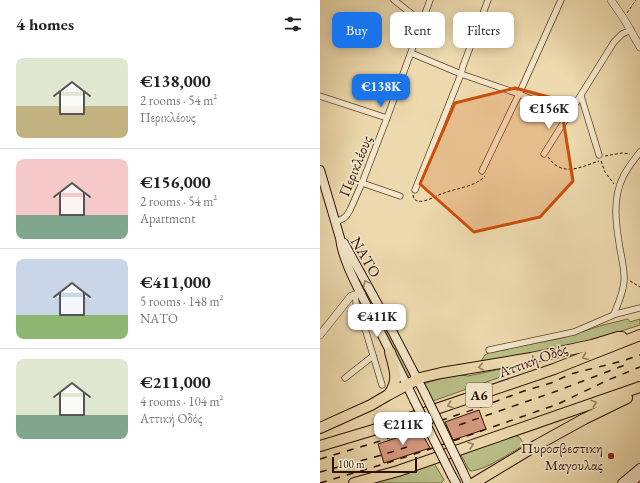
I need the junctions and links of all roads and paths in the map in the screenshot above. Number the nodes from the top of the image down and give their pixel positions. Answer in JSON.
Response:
{"nodes":[{"id":1,"x":394,"y":0,"type":"edge"},
{"id":2,"x":430,"y":0,"type":"edge"},
{"id":3,"x":488,"y":0,"type":"edge"},
{"id":4,"x":560,"y":0,"type":"edge"},
{"id":5,"x":611,"y":0,"type":"edge"},
{"id":6,"x":636,"y":0,"type":"edge"},
{"id":7,"x":409,"y":12,"type":"edge"},
{"id":8,"x":426,"y":12,"type":"edge"},
{"id":9,"x":624,"y":19,"type":"junction"},
{"id":10,"x":631,"y":30,"type":"junction"},
{"id":11,"x":640,"y":47,"type":"edge"},
{"id":12,"x":412,"y":48,"type":"edge"},
{"id":13,"x":410,"y":53,"type":"junction"},
{"id":14,"x":461,"y":74,"type":"junction"},
{"id":15,"x":519,"y":94,"type":"junction"},
{"id":16,"x":320,"y":96,"type":"edge"},
{"id":17,"x":581,"y":96,"type":"junction"},
{"id":18,"x":569,"y":115,"type":"junction"},
{"id":19,"x":387,"y":118,"type":"junction"},
{"id":20,"x":544,"y":154,"type":"joint"},
{"id":21,"x":599,"y":154,"type":"joint"},
{"id":22,"x":638,"y":154,"type":"edge"},
{"id":23,"x":320,"y":170,"type":"edge"},
{"id":24,"x":482,"y":171,"type":"joint"},
{"id":25,"x":362,"y":183,"type":"junction"},
{"id":26,"x":619,"y":188,"type":"junction"},
{"id":27,"x":415,"y":190,"type":"joint"},
{"id":28,"x":400,"y":196,"type":"dead end"},
{"id":29,"x":336,"y":222,"type":"junction"},
{"id":30,"x":340,"y":238,"type":"junction"},
{"id":31,"x":624,"y":279,"type":"junction"},
{"id":32,"x":640,"y":287,"type":"edge"},
{"id":33,"x":358,"y":294,"type":"junction"},
{"id":34,"x":640,"y":308,"type":"edge"},
{"id":35,"x":614,"y":314,"type":"junction"},
{"id":36,"x":320,"y":335,"type":"edge"},
{"id":37,"x":637,"y":336,"type":"edge"},
{"id":38,"x":489,"y":350,"type":"dead end"},
{"id":39,"x":390,"y":352,"type":"junction"},
{"id":40,"x":373,"y":356,"type":"junction"},
{"id":41,"x":345,"y":378,"type":"dead end"},
{"id":42,"x":417,"y":379,"type":"junction"},
{"id":43,"x":407,"y":385,"type":"junction"},
{"id":44,"x":382,"y":386,"type":"dead end"},
{"id":45,"x":640,"y":387,"type":"edge"},
{"id":46,"x":640,"y":392,"type":"edge"},
{"id":47,"x":388,"y":395,"type":"junction"},
{"id":48,"x":320,"y":428,"type":"edge"},
{"id":49,"x":320,"y":446,"type":"edge"},
{"id":50,"x":640,"y":468,"type":"edge"},
{"id":51,"x":490,"y":474,"type":"junction"},
{"id":52,"x":640,"y":475,"type":"edge"},
{"id":53,"x":454,"y":479,"type":"edge"},
{"id":54,"x":354,"y":483,"type":"edge"},
{"id":55,"x":468,"y":483,"type":"edge"},
{"id":56,"x":474,"y":483,"type":"edge"},
{"id":57,"x":482,"y":483,"type":"edge"},
{"id":58,"x":622,"y":483,"type":"edge"},
{"id":59,"x":631,"y":483,"type":"edge"}],
"edges":[{"from":1,"to":7,"type":"street"},
{"from":2,"to":8,"type":"street","name":"Περικλέους"},
{"from":3,"to":14,"type":"street"},
{"from":4,"to":15,"type":"street"},
{"from":5,"to":9,"type":"street"},
{"from":6,"to":9,"type":"path"},
{"from":9,"to":10,"type":"street"},
{"from":10,"to":11,"type":"street"},
{"from":10,"to":17,"type":"street"},
{"from":12,"to":13,"type":"street","name":"Περικλέους"},
{"from":13,"to":14,"type":"street"},
{"from":13,"to":19,"type":"street","name":"Περικλέους"},
{"from":14,"to":15,"type":"street"},
{"from":14,"to":27,"type":"street"},
{"from":15,"to":18,"type":"street"},
{"from":15,"to":24,"type":"street"},
{"from":16,"to":19,"type":"street"},
{"from":17,"to":18,"type":"street"},
{"from":17,"to":21,"type":"street"},
{"from":18,"to":20,"type":"street"},
{"from":19,"to":25,"type":"street","name":"Περικλέους"},
{"from":20,"to":26,"type":"path"},
{"from":21,"to":22,"type":"path"},
{"from":22,"to":26,"type":"street"},
{"from":23,"to":29,"type":"main road"},
{"from":24,"to":27,"type":"path"},
{"from":25,"to":28,"type":"street"},
{"from":25,"to":29,"type":"street","name":"Περικλέους"},
{"from":26,"to":31,"type":"street"},
{"from":29,"to":30,"type":"main road"},
{"from":30,"to":33,"type":"main road","name":"ΝΑΤΟ"},
{"from":42,"to":30,"type":"main road","name":"ΝΑΤΟ","one_way":true},
{"from":31,"to":32,"type":"path"},
{"from":31,"to":35,"type":"street"},
{"from":33,"to":36,"type":"street"},
{"from":33,"to":39,"type":"main road","name":"ΝΑΤΟ"},
{"from":33,"to":40,"type":"street"},
{"from":34,"to":35,"type":"street"},
{"from":35,"to":38,"type":"street"},
{"from":37,"to":42,"type":"highway","one_way":true},
{"from":37,"to":49,"type":"highway","name":"Αττική Οδός","number":"Α6","one_way":true},
{"from":39,"to":43,"type":"main road","name":"ΝΑΤΟ"},
{"from":39,"to":47,"type":"highway"},
{"from":40,"to":41,"type":"street"},
{"from":40,"to":44,"type":"street"},
{"from":42,"to":43,"type":"highway"},
{"from":42,"to":55,"type":"main road","name":"ΝΑΤΟ","bridge":true},
{"from":43,"to":47,"type":"highway"},
{"from":43,"to":53,"type":"main road","name":"ΝΑΤΟ","bridge":true},
{"from":54,"to":45,"type":"highway","one_way":true},
{"from":46,"to":51,"type":"highway"},
{"from":47,"to":48,"type":"highway"},
{"from":50,"to":58,"type":"main road"},
{"from":51,"to":56,"type":"highway"},
{"from":51,"to":57,"type":"highway"},
{"from":52,"to":59,"type":"main road"}]}
